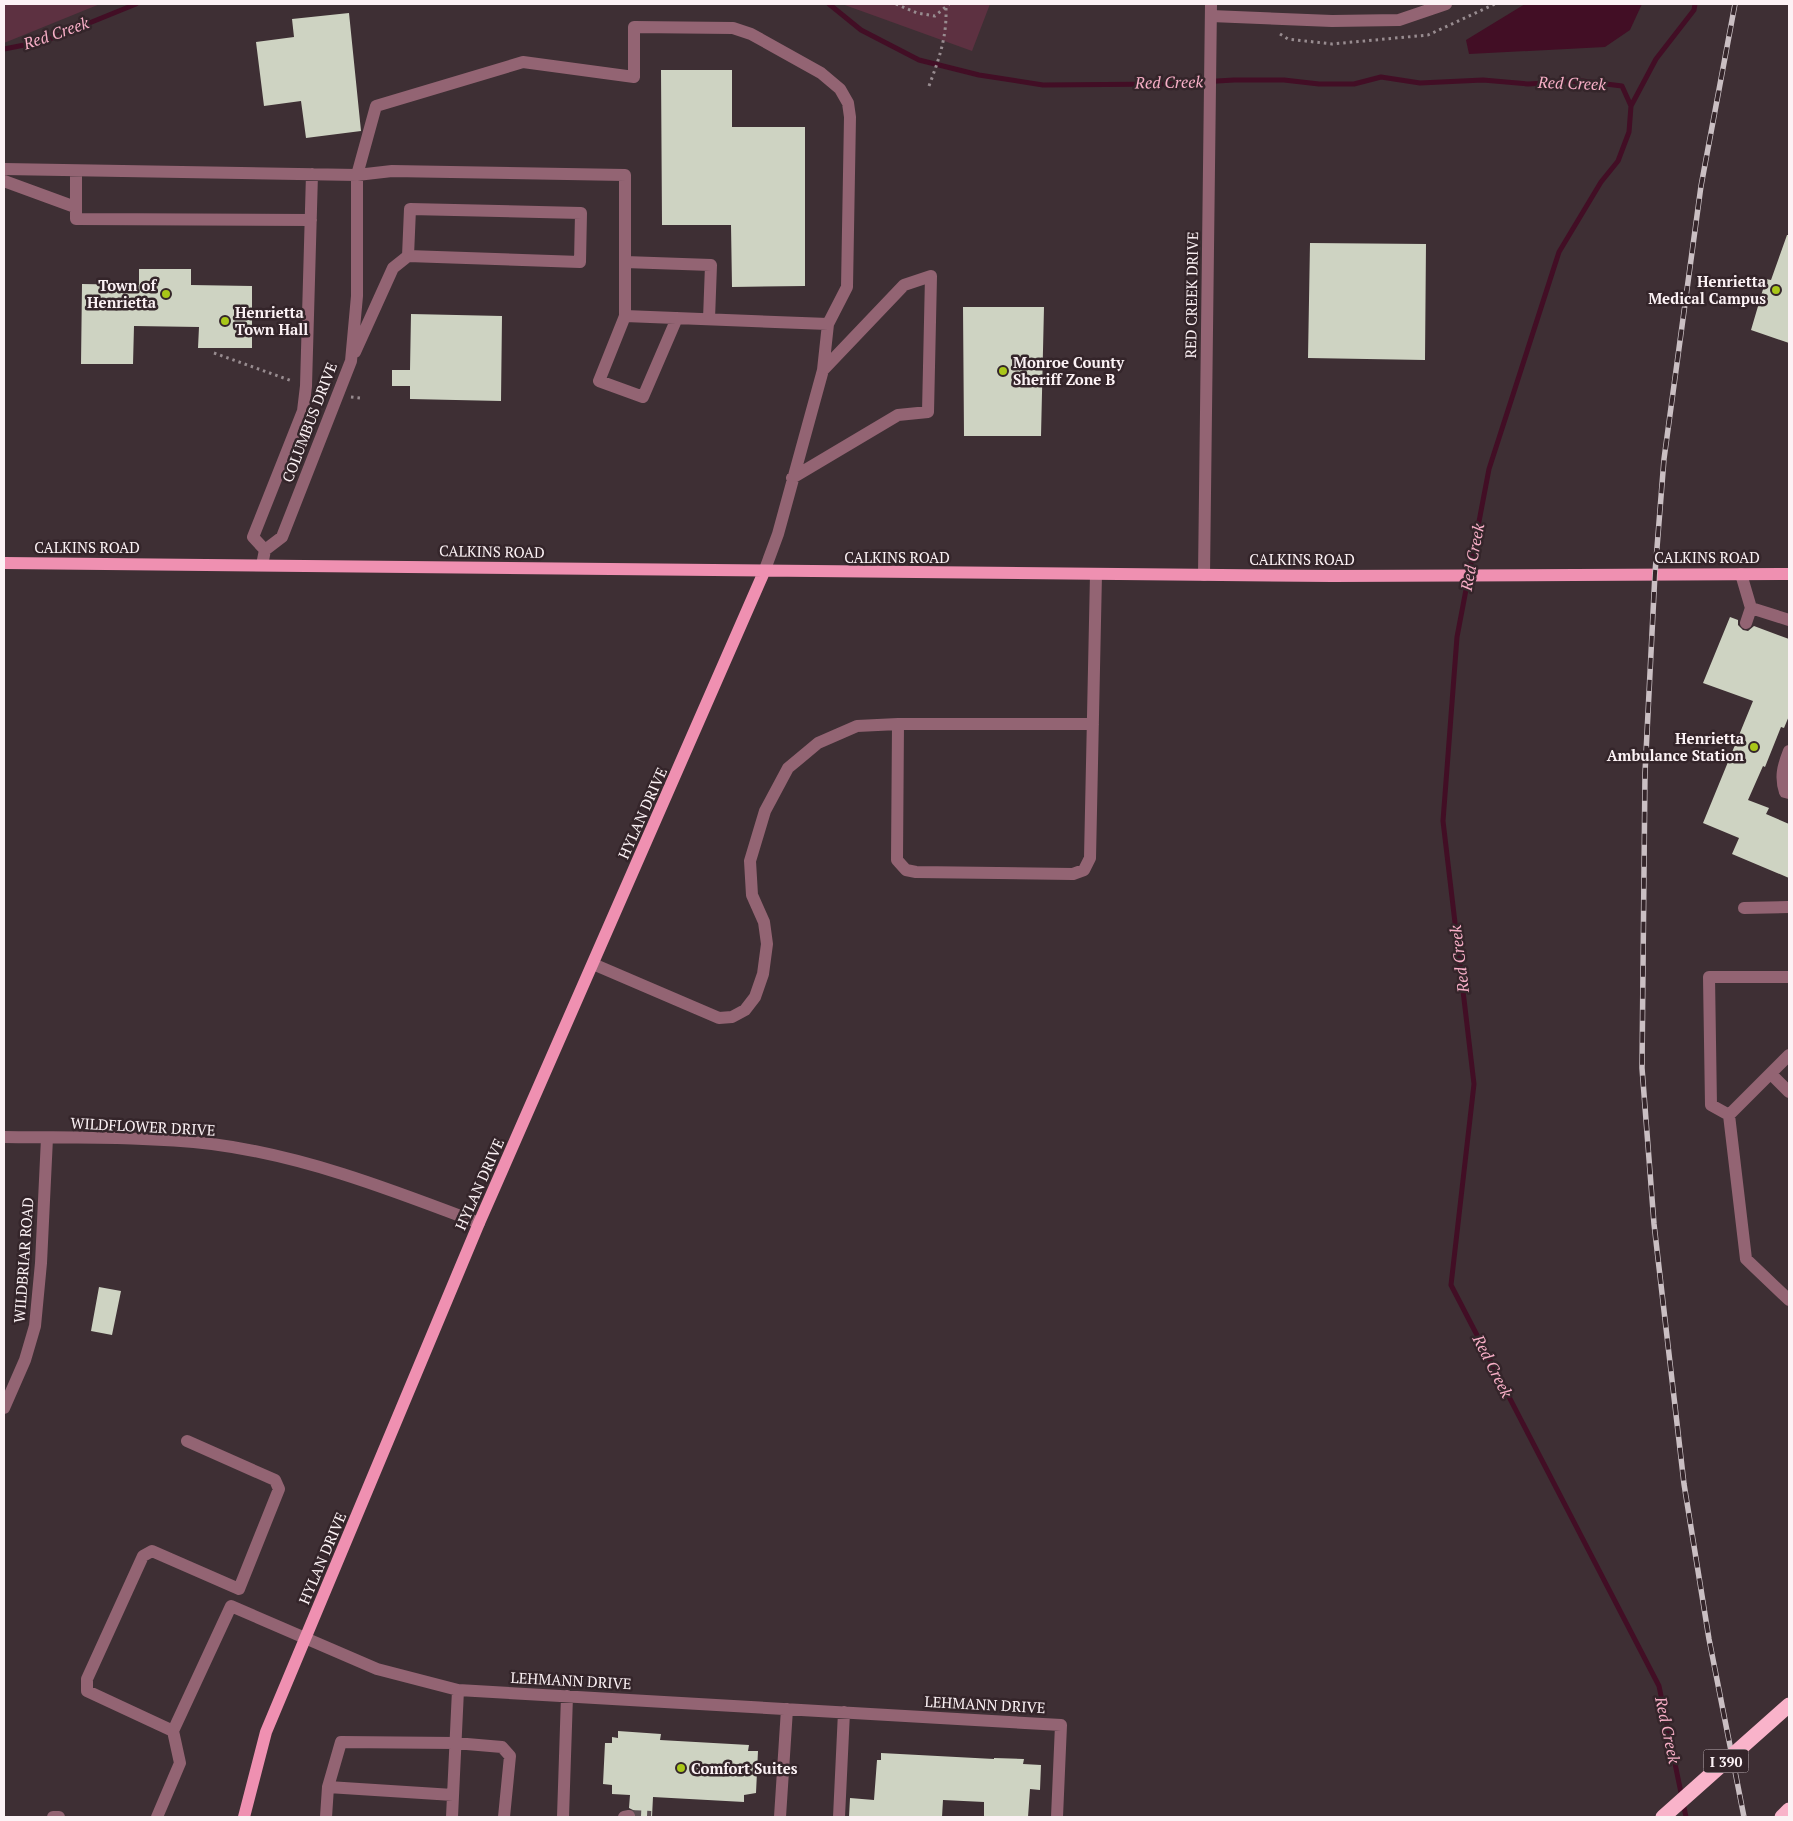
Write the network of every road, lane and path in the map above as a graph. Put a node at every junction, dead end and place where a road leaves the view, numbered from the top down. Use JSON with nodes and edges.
{"nodes":[{"id":1,"x":896,"y":4,"type":"edge"},
{"id":2,"x":949,"y":4,"type":"edge"},
{"id":3,"x":1446,"y":4,"type":"edge"},
{"id":4,"x":946,"y":8,"type":"junction"},
{"id":5,"x":1211,"y":10,"type":"edge"},
{"id":6,"x":929,"y":86,"type":"dead end"},
{"id":7,"x":4,"y":169,"type":"edge"},
{"id":8,"x":76,"y":171,"type":"junction"},
{"id":9,"x":312,"y":174,"type":"junction"},
{"id":10,"x":357,"y":175,"type":"junction"},
{"id":11,"x":4,"y":181,"type":"edge"},
{"id":12,"x":75,"y":207,"type":"junction"},
{"id":13,"x":311,"y":220,"type":"junction"},
{"id":14,"x":408,"y":256,"type":"junction"},
{"id":15,"x":625,"y":262,"type":"junction"},
{"id":16,"x":624,"y":316,"type":"junction"},
{"id":17,"x":677,"y":318,"type":"junction"},
{"id":18,"x":709,"y":320,"type":"junction"},
{"id":19,"x":828,"y":324,"type":"junction"},
{"id":20,"x":214,"y":353,"type":"dead end"},
{"id":21,"x":351,"y":361,"type":"junction"},
{"id":22,"x":823,"y":370,"type":"junction"},
{"id":23,"x":306,"y":386,"type":"junction"},
{"id":24,"x":338,"y":395,"type":"junction"},
{"id":25,"x":360,"y":398,"type":"dead end"},
{"id":26,"x":792,"y":478,"type":"junction"},
{"id":27,"x":265,"y":550,"type":"junction"},
{"id":28,"x":4,"y":563,"type":"edge"},
{"id":29,"x":262,"y":565,"type":"junction"},
{"id":30,"x":764,"y":572,"type":"junction"},
{"id":31,"x":1096,"y":574,"type":"junction"},
{"id":32,"x":1741,"y":574,"type":"junction"},
{"id":33,"x":1789,"y":574,"type":"edge"},
{"id":34,"x":1204,"y":575,"type":"junction"},
{"id":35,"x":1751,"y":608,"type":"junction"},
{"id":36,"x":1789,"y":620,"type":"edge"},
{"id":37,"x":1746,"y":623,"type":"dead end"},
{"id":38,"x":898,"y":724,"type":"junction"},
{"id":39,"x":1093,"y":724,"type":"junction"},
{"id":40,"x":1789,"y":751,"type":"edge"},
{"id":41,"x":1789,"y":793,"type":"edge"},
{"id":42,"x":1789,"y":907,"type":"edge"},
{"id":43,"x":1744,"y":908,"type":"dead end"},
{"id":44,"x":593,"y":964,"type":"junction"},
{"id":45,"x":1789,"y":977,"type":"edge"},
{"id":46,"x":1789,"y":1055,"type":"edge"},
{"id":47,"x":1771,"y":1074,"type":"junction"},
{"id":48,"x":1789,"y":1092,"type":"edge"},
{"id":49,"x":1729,"y":1115,"type":"junction"},
{"id":50,"x":4,"y":1137,"type":"edge"},
{"id":51,"x":47,"y":1138,"type":"junction"},
{"id":52,"x":479,"y":1223,"type":"junction"},
{"id":53,"x":1789,"y":1300,"type":"edge"},
{"id":54,"x":4,"y":1408,"type":"edge"},
{"id":55,"x":187,"y":1441,"type":"dead end"},
{"id":56,"x":239,"y":1589,"type":"junction"},
{"id":57,"x":231,"y":1606,"type":"junction"},
{"id":58,"x":306,"y":1638,"type":"junction"},
{"id":59,"x":458,"y":1690,"type":"junction"},
{"id":60,"x":568,"y":1696,"type":"junction"},
{"id":61,"x":1789,"y":1705,"type":"edge"},
{"id":62,"x":787,"y":1709,"type":"junction"},
{"id":63,"x":844,"y":1712,"type":"junction"},
{"id":64,"x":173,"y":1731,"type":"junction"},
{"id":65,"x":455,"y":1743,"type":"junction"},
{"id":66,"x":328,"y":1787,"type":"junction"},
{"id":67,"x":453,"y":1795,"type":"junction"},
{"id":68,"x":1789,"y":1810,"type":"edge"},
{"id":69,"x":53,"y":1817,"type":"edge"},
{"id":70,"x":59,"y":1817,"type":"edge"},
{"id":71,"x":157,"y":1817,"type":"edge"},
{"id":72,"x":244,"y":1817,"type":"edge"},
{"id":73,"x":326,"y":1817,"type":"edge"},
{"id":74,"x":452,"y":1817,"type":"edge"},
{"id":75,"x":504,"y":1817,"type":"edge"},
{"id":76,"x":563,"y":1817,"type":"edge"},
{"id":77,"x":780,"y":1817,"type":"edge"},
{"id":78,"x":839,"y":1817,"type":"edge"},
{"id":79,"x":1057,"y":1817,"type":"edge"},
{"id":80,"x":1664,"y":1817,"type":"edge"},
{"id":81,"x":1782,"y":1817,"type":"edge"}],
"edges":[{"from":1,"to":4,"type":"path"},
{"from":2,"to":4,"type":"path"},
{"from":3,"to":5,"type":"street","name":"RED CREEK DRIVE"},
{"from":4,"to":6,"type":"path"},
{"from":5,"to":34,"type":"street","name":"RED CREEK DRIVE"},
{"from":7,"to":8,"type":"street"},
{"from":8,"to":9,"type":"street"},
{"from":8,"to":12,"type":"street"},
{"from":9,"to":10,"type":"street"},
{"from":9,"to":13,"type":"street","name":"COLUMBUS DRIVE"},
{"from":10,"to":15,"type":"street"},
{"from":10,"to":19,"type":"street","name":"COLUMBUS DRIVE"},
{"from":10,"to":21,"type":"street","name":"COLUMBUS DRIVE"},
{"from":11,"to":12,"type":"street"},
{"from":12,"to":13,"type":"street"},
{"from":13,"to":23,"type":"street","name":"COLUMBUS DRIVE"},
{"from":14,"to":14,"type":"street"},
{"from":14,"to":21,"type":"street"},
{"from":15,"to":16,"type":"street"},
{"from":15,"to":18,"type":"street"},
{"from":16,"to":17,"type":"street"},
{"from":16,"to":17,"type":"street"},
{"from":17,"to":18,"type":"street"},
{"from":18,"to":19,"type":"street"},
{"from":19,"to":22,"type":"street"},
{"from":20,"to":23,"type":"path"},
{"from":21,"to":24,"type":"street","name":"COLUMBUS DRIVE"},
{"from":22,"to":26,"type":"street"},
{"from":22,"to":26,"type":"street"},
{"from":23,"to":27,"type":"street","name":"COLUMBUS DRIVE"},
{"from":24,"to":25,"type":"path"},
{"from":24,"to":27,"type":"street","name":"COLUMBUS DRIVE"},
{"from":26,"to":30,"type":"street"},
{"from":27,"to":29,"type":"street"},
{"from":28,"to":29,"type":"main road","name":"CALKINS ROAD"},
{"from":29,"to":30,"type":"main road","name":"CALKINS ROAD"},
{"from":30,"to":31,"type":"main road","name":"CALKINS ROAD"},
{"from":30,"to":44,"type":"main road","name":"HYLAN DRIVE"},
{"from":31,"to":34,"type":"main road","name":"CALKINS ROAD"},
{"from":31,"to":39,"type":"street"},
{"from":32,"to":33,"type":"main road","name":"CALKINS ROAD"},
{"from":32,"to":34,"type":"main road","name":"CALKINS ROAD"},
{"from":32,"to":35,"type":"street"},
{"from":35,"to":36,"type":"street"},
{"from":35,"to":37,"type":"street"},
{"from":38,"to":39,"type":"street"},
{"from":38,"to":39,"type":"street"},
{"from":38,"to":44,"type":"street"},
{"from":40,"to":41,"type":"street"},
{"from":42,"to":43,"type":"street"},
{"from":44,"to":52,"type":"main road","name":"HYLAN DRIVE"},
{"from":45,"to":49,"type":"street"},
{"from":46,"to":47,"type":"street"},
{"from":47,"to":48,"type":"street"},
{"from":47,"to":49,"type":"street"},
{"from":49,"to":53,"type":"street"},
{"from":50,"to":51,"type":"street","name":"WILDFLOWER DRIVE"},
{"from":51,"to":52,"type":"street","name":"WILDFLOWER DRIVE"},
{"from":51,"to":54,"type":"street","name":"WILDBRIAR ROAD"},
{"from":52,"to":58,"type":"main road","name":"HYLAN DRIVE"},
{"from":55,"to":56,"type":"street"},
{"from":56,"to":57,"type":"street"},
{"from":56,"to":64,"type":"street"},
{"from":57,"to":58,"type":"street","name":"LEHMANN DRIVE"},
{"from":57,"to":64,"type":"street"},
{"from":58,"to":59,"type":"street","name":"LEHMANN DRIVE"},
{"from":58,"to":72,"type":"main road","name":"HYLAN DRIVE"},
{"from":59,"to":60,"type":"street","name":"LEHMANN DRIVE"},
{"from":59,"to":65,"type":"street"},
{"from":60,"to":62,"type":"street","name":"LEHMANN DRIVE"},
{"from":60,"to":76,"type":"street"},
{"from":61,"to":80,"type":"highway","number":"I 390","bridge":true},
{"from":62,"to":63,"type":"street","name":"LEHMANN DRIVE"},
{"from":62,"to":77,"type":"street"},
{"from":63,"to":78,"type":"street"},
{"from":63,"to":79,"type":"street","name":"LEHMANN DRIVE"},
{"from":64,"to":71,"type":"street"},
{"from":65,"to":66,"type":"street"},
{"from":65,"to":67,"type":"street"},
{"from":65,"to":75,"type":"street"},
{"from":66,"to":67,"type":"street"},
{"from":66,"to":73,"type":"street"},
{"from":67,"to":74,"type":"street"},
{"from":68,"to":81,"type":"highway"},
{"from":69,"to":70,"type":"street"}]}
